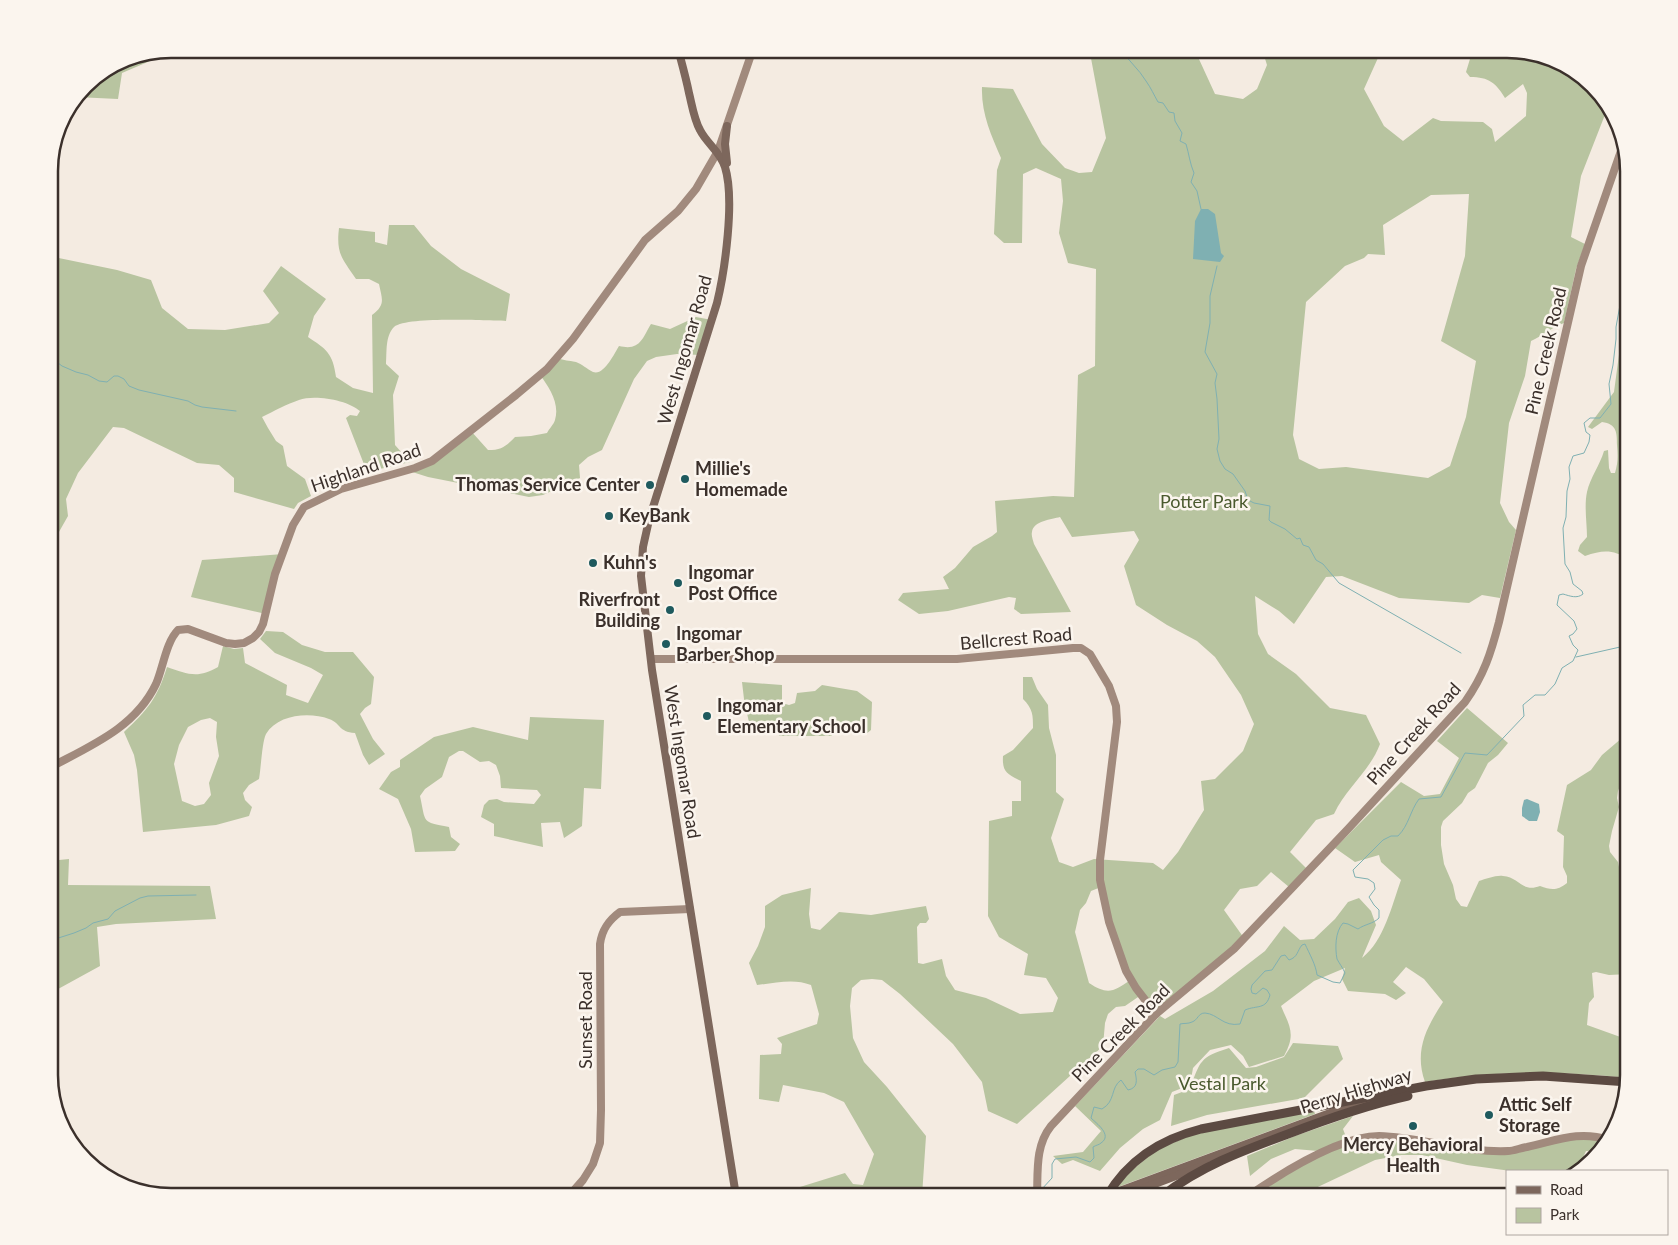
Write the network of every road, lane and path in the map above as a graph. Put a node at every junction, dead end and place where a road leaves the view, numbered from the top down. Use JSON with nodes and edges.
{"nodes":[{"id":1,"x":680,"y":58,"type":"edge"},
{"id":2,"x":750,"y":58,"type":"edge"},
{"id":3,"x":727,"y":126,"type":"junction"},
{"id":4,"x":718,"y":152,"type":"junction"},
{"id":5,"x":1619,"y":156,"type":"edge"},
{"id":6,"x":727,"y":175,"type":"junction"},
{"id":7,"x":651,"y":658,"type":"junction"},
{"id":8,"x":58,"y":763,"type":"edge"},
{"id":9,"x":690,"y":909,"type":"junction"},
{"id":10,"x":1156,"y":1014,"type":"junction"},
{"id":11,"x":1620,"y":1081,"type":"edge"},
{"id":12,"x":1619,"y":1087,"type":"edge"},
{"id":13,"x":1396,"y":1092,"type":"junction"},
{"id":14,"x":1600,"y":1138,"type":"edge"},
{"id":15,"x":1223,"y":1159,"type":"junction"},
{"id":16,"x":576,"y":1188,"type":"edge"},
{"id":17,"x":735,"y":1188,"type":"edge"},
{"id":18,"x":1037,"y":1188,"type":"edge"},
{"id":19,"x":1112,"y":1188,"type":"edge"},
{"id":20,"x":1124,"y":1188,"type":"edge"},
{"id":21,"x":1144,"y":1188,"type":"edge"},
{"id":22,"x":1174,"y":1188,"type":"edge"},
{"id":23,"x":1261,"y":1188,"type":"edge"}],
"edges":[{"from":1,"to":4,"type":"main road","name":"West Ingomar Road"},
{"from":2,"to":3,"type":"street"},
{"from":3,"to":4,"type":"street"},
{"from":3,"to":6,"type":"main road"},
{"from":4,"to":6,"type":"main road","name":"West Ingomar Road"},
{"from":4,"to":8,"type":"street","name":"Highland Road"},
{"from":5,"to":10,"type":"street","name":"Pine Creek Road"},
{"from":6,"to":7,"type":"main road","name":"West Ingomar Road"},
{"from":7,"to":9,"type":"main road","name":"West Ingomar Road"},
{"from":7,"to":10,"type":"street","name":"Bellcrest Road"},
{"from":9,"to":16,"type":"street","name":"Sunset Road"},
{"from":9,"to":17,"type":"main road","name":"West Ingomar Road"},
{"from":10,"to":18,"type":"street","name":"Pine Creek Road"},
{"from":11,"to":13,"type":"highway","name":"Perry Highway"},
{"from":12,"to":15,"type":"highway","name":"Perry Highway"},
{"from":13,"to":19,"type":"highway"},
{"from":13,"to":20,"type":"main road","name":"Perry Highway"},
{"from":14,"to":23,"type":"street"},
{"from":15,"to":21,"type":"main road","name":"Perry Highway"},
{"from":15,"to":22,"type":"highway"}]}
